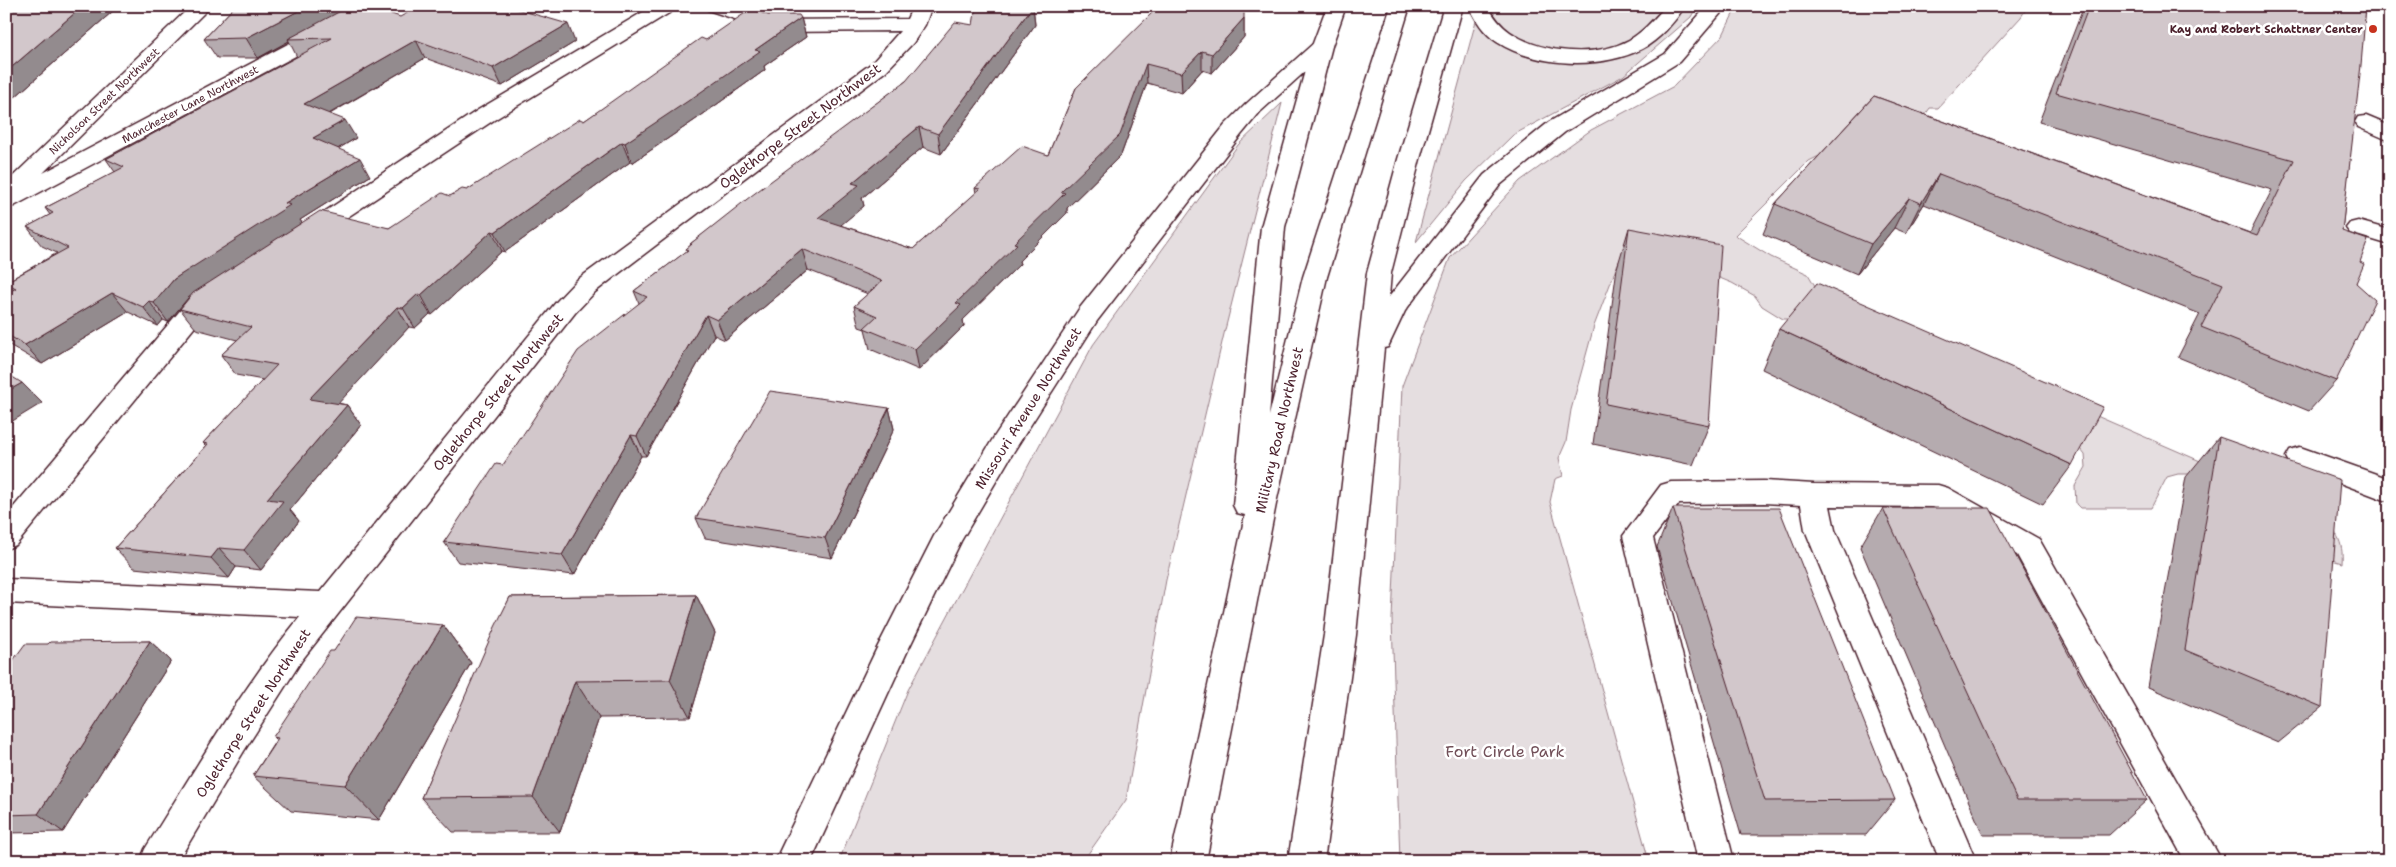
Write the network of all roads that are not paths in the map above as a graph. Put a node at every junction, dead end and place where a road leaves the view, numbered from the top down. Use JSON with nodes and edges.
{"nodes":[{"id":1,"x":202,"y":6,"type":"edge"},
{"id":2,"x":375,"y":6,"type":"edge"},
{"id":3,"x":667,"y":6,"type":"edge"},
{"id":4,"x":715,"y":6,"type":"edge"},
{"id":5,"x":1337,"y":6,"type":"edge"},
{"id":6,"x":1402,"y":6,"type":"edge"},
{"id":7,"x":1454,"y":6,"type":"edge"},
{"id":8,"x":1478,"y":6,"type":"edge"},
{"id":9,"x":1676,"y":6,"type":"edge"},
{"id":10,"x":1718,"y":6,"type":"edge"},
{"id":11,"x":919,"y":16,"type":"edge"},
{"id":12,"x":1322,"y":46,"type":"junction"},
{"id":13,"x":2366,"y":122,"type":"dead end"},
{"id":14,"x":2390,"y":135,"type":"edge"},
{"id":15,"x":6,"y":196,"type":"edge"},
{"id":16,"x":6,"y":201,"type":"edge"},
{"id":17,"x":2358,"y":228,"type":"dead end"},
{"id":18,"x":2390,"y":238,"type":"edge"},
{"id":19,"x":288,"y":246,"type":"edge"},
{"id":20,"x":231,"y":284,"type":"edge"},
{"id":21,"x":1368,"y":367,"type":"junction"},
{"id":22,"x":2300,"y":457,"type":"dead end"},
{"id":23,"x":2390,"y":491,"type":"edge"},
{"id":24,"x":1814,"y":495,"type":"junction"},
{"id":25,"x":6,"y":537,"type":"edge"},
{"id":26,"x":6,"y":591,"type":"edge"},
{"id":27,"x":326,"y":605,"type":"junction"},
{"id":28,"x":1236,"y":629,"type":"junction"},
{"id":29,"x":158,"y":861,"type":"edge"},
{"id":30,"x":793,"y":861,"type":"edge"},
{"id":31,"x":1188,"y":861,"type":"edge"},
{"id":32,"x":1306,"y":861,"type":"edge"},
{"id":33,"x":1716,"y":861,"type":"edge"},
{"id":34,"x":1958,"y":861,"type":"edge"},
{"id":35,"x":2204,"y":861,"type":"edge"}],
"edges":[{"from":1,"to":15,"type":"main road","name":"Nicholson Street Northwest"},
{"from":2,"to":16,"type":"main road","name":"Manchester Lane Northwest"},
{"from":3,"to":19,"type":"main road"},
{"from":4,"to":11,"type":"main road"},
{"from":5,"to":12,"type":"main road","name":"Missouri Avenue Northwest"},
{"from":6,"to":28,"type":"main road","name":"Military Road Northwest"},
{"from":7,"to":21,"type":"main road"},
{"from":8,"to":9,"type":"main road"},
{"from":10,"to":21,"type":"main road"},
{"from":11,"to":27,"type":"main road","name":"Oglethorpe Street Northwest"},
{"from":12,"to":28,"type":"main road"},
{"from":12,"to":30,"type":"main road","name":"Missouri Avenue Northwest"},
{"from":13,"to":14,"type":"main road"},
{"from":17,"to":18,"type":"main road"},
{"from":20,"to":25,"type":"main road"},
{"from":21,"to":32,"type":"main road"},
{"from":22,"to":23,"type":"main road"},
{"from":24,"to":33,"type":"main road"},
{"from":24,"to":34,"type":"main road"},
{"from":24,"to":35,"type":"main road"},
{"from":26,"to":27,"type":"main road"},
{"from":27,"to":29,"type":"main road","name":"Oglethorpe Street Northwest"},
{"from":28,"to":31,"type":"main road","name":"Military Road Northwest"}]}
